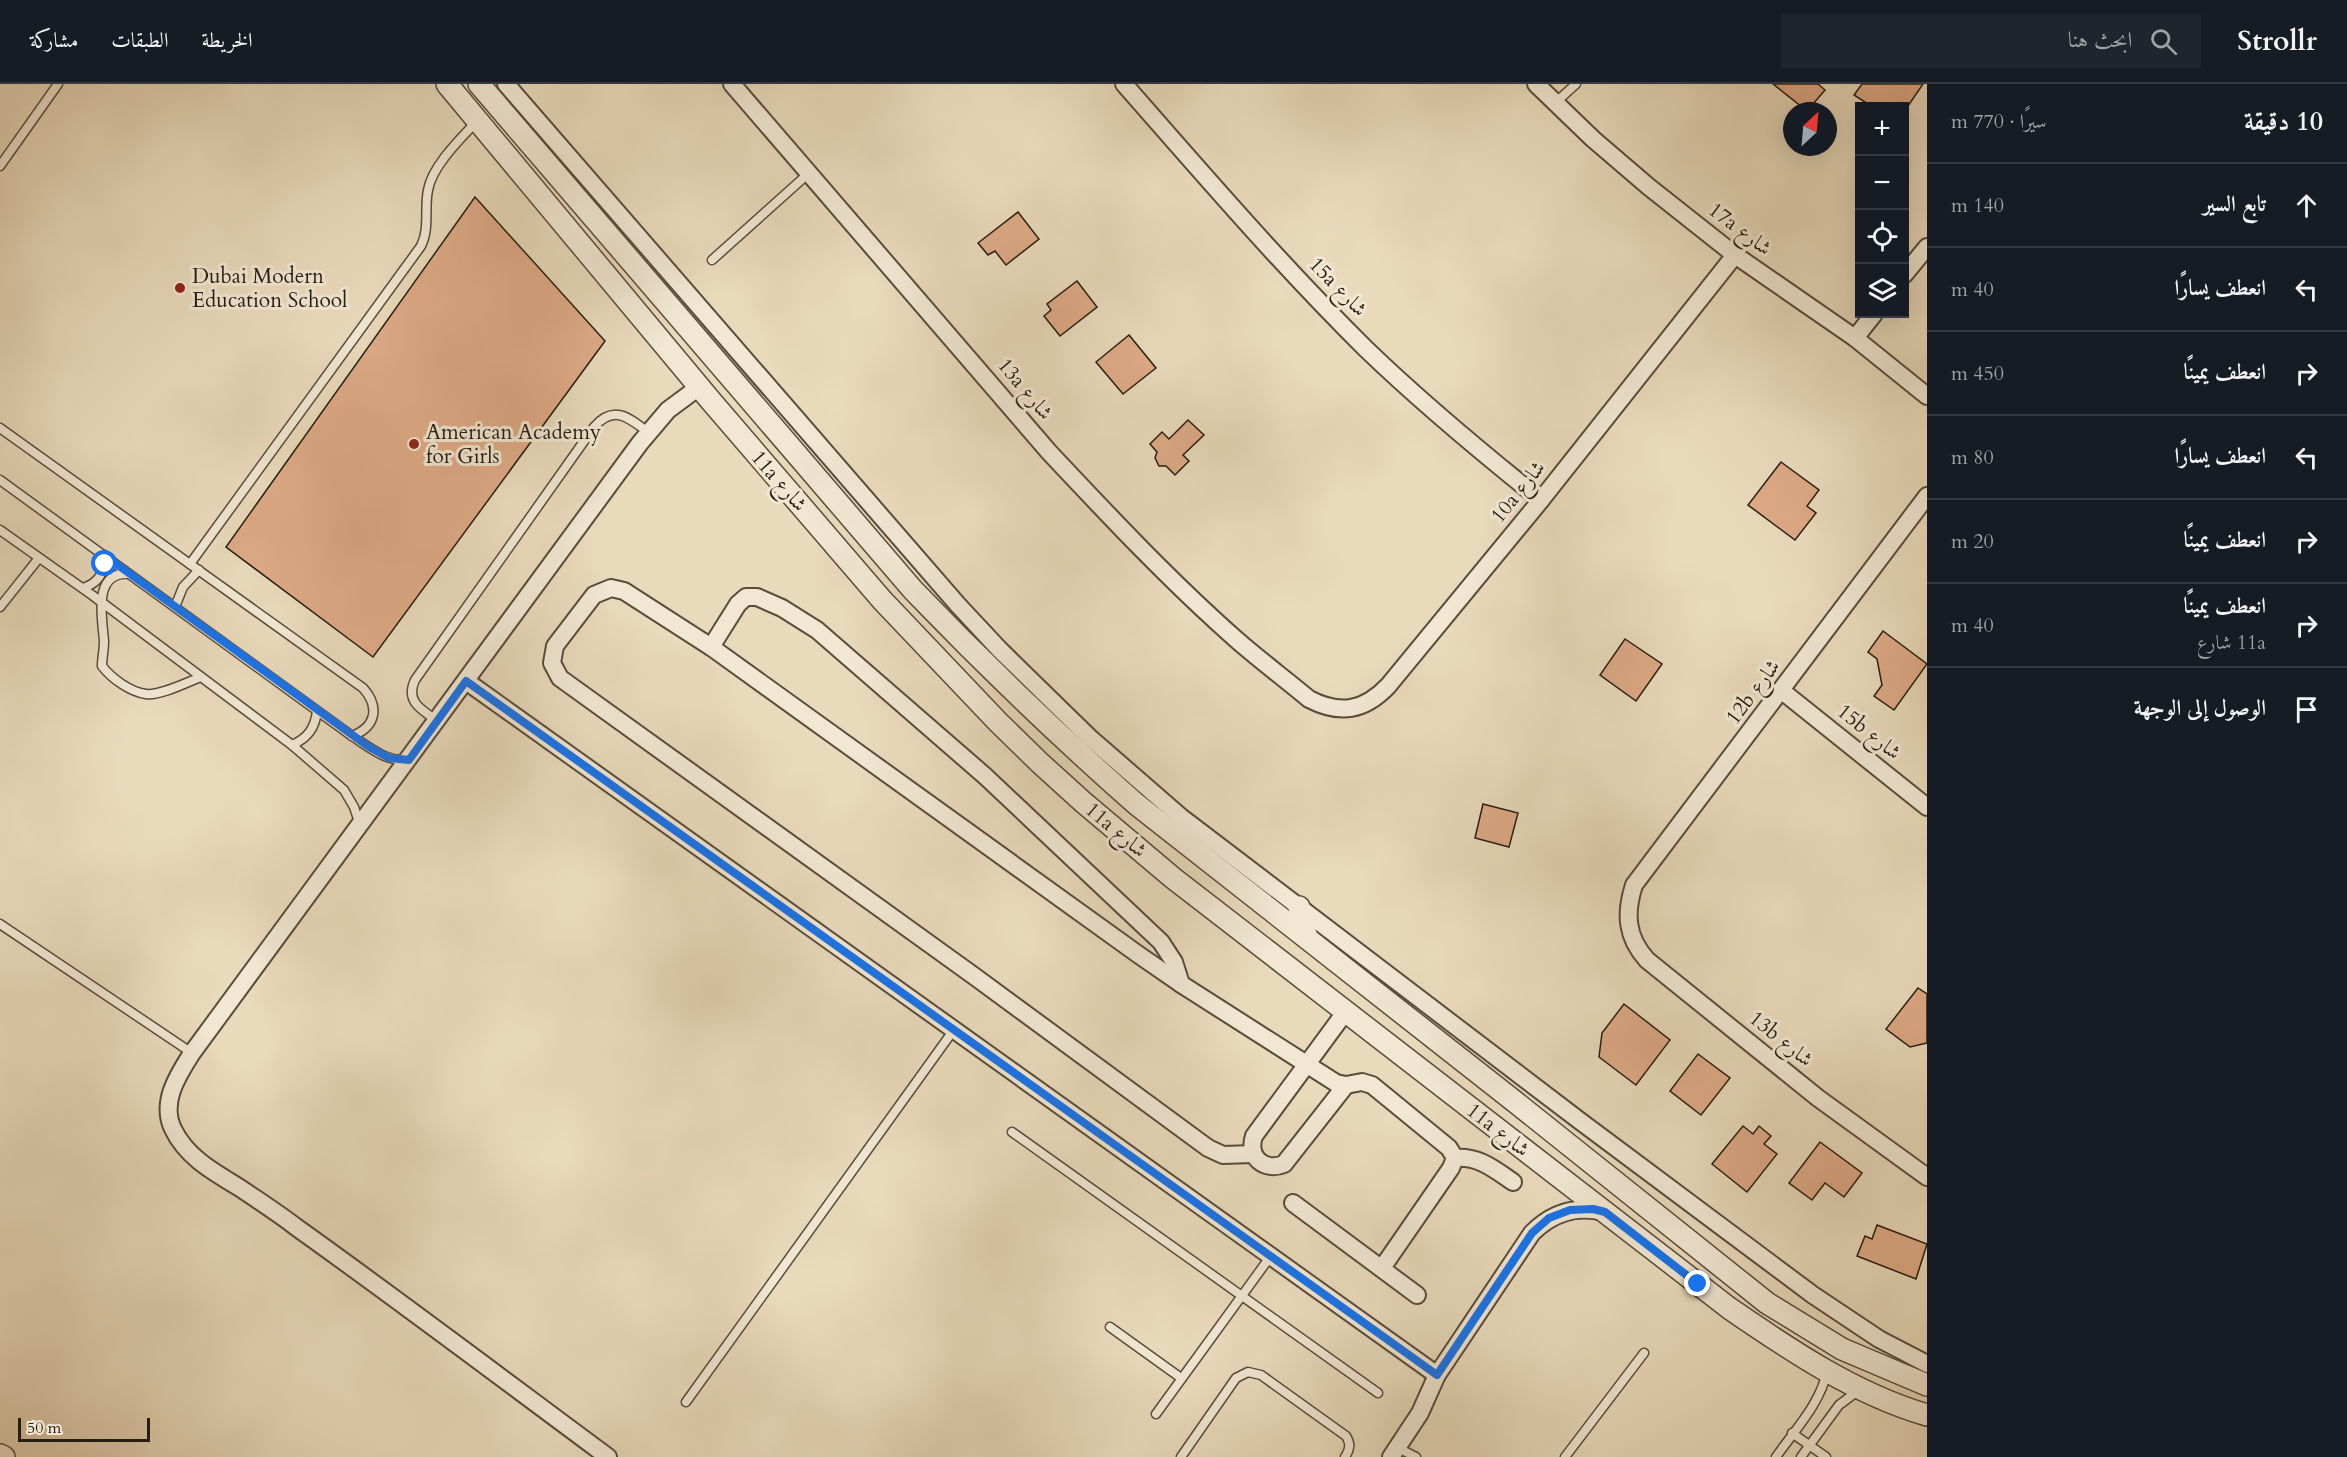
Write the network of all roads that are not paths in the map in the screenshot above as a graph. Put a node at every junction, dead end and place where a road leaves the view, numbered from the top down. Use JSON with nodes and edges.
{"nodes":[{"id":1,"x":58,"y":84,"type":"edge"},
{"id":2,"x":447,"y":84,"type":"edge"},
{"id":3,"x":479,"y":84,"type":"edge"},
{"id":4,"x":506,"y":84,"type":"edge"},
{"id":5,"x":732,"y":84,"type":"edge"},
{"id":6,"x":1124,"y":84,"type":"edge"},
{"id":7,"x":1536,"y":84,"type":"edge"},
{"id":8,"x":1576,"y":84,"type":"edge"},
{"id":9,"x":1555,"y":103,"type":"junction"},
{"id":10,"x":477,"y":120,"type":"junction"},
{"id":11,"x":0,"y":166,"type":"edge"},
{"id":12,"x":809,"y":173,"type":"junction"},
{"id":13,"x":1927,"y":247,"type":"edge"},
{"id":14,"x":1735,"y":255,"type":"junction"},
{"id":15,"x":712,"y":260,"type":"dead end"},
{"id":16,"x":1909,"y":270,"type":"edge"},
{"id":17,"x":1871,"y":318,"type":"edge"},
{"id":18,"x":1855,"y":338,"type":"junction"},
{"id":19,"x":699,"y":387,"type":"junction"},
{"id":20,"x":1927,"y":396,"type":"edge"},
{"id":21,"x":0,"y":428,"type":"edge"},
{"id":22,"x":648,"y":432,"type":"junction"},
{"id":23,"x":799,"y":458,"type":"junction"},
{"id":24,"x":0,"y":480,"type":"edge"},
{"id":25,"x":1927,"y":496,"type":"edge"},
{"id":26,"x":1541,"y":500,"type":"junction"},
{"id":27,"x":0,"y":530,"type":"edge"},
{"id":28,"x":104,"y":555,"type":"junction"},
{"id":29,"x":39,"y":558,"type":"junction"},
{"id":30,"x":190,"y":564,"type":"junction"},
{"id":31,"x":199,"y":570,"type":"junction"},
{"id":32,"x":130,"y":574,"type":"junction"},
{"id":33,"x":83,"y":588,"type":"junction"},
{"id":34,"x":100,"y":601,"type":"junction"},
{"id":35,"x":0,"y":607,"type":"edge"},
{"id":36,"x":175,"y":607,"type":"junction"},
{"id":37,"x":711,"y":646,"type":"junction"},
{"id":38,"x":201,"y":677,"type":"junction"},
{"id":39,"x":466,"y":681,"type":"junction"},
{"id":40,"x":1782,"y":691,"type":"junction"},
{"id":41,"x":1309,"y":699,"type":"joint"},
{"id":42,"x":317,"y":711,"type":"junction"},
{"id":43,"x":438,"y":721,"type":"junction"},
{"id":44,"x":352,"y":736,"type":"junction"},
{"id":45,"x":292,"y":745,"type":"junction"},
{"id":46,"x":409,"y":760,"type":"junction"},
{"id":47,"x":1927,"y":807,"type":"edge"},
{"id":48,"x":360,"y":826,"type":"junction"},
{"id":49,"x":1299,"y":907,"type":"junction"},
{"id":50,"x":1227,"y":920,"type":"junction"},
{"id":51,"x":1628,"y":920,"type":"joint"},
{"id":52,"x":0,"y":924,"type":"edge"},
{"id":53,"x":1307,"y":938,"type":"junction"},
{"id":54,"x":1181,"y":984,"type":"junction"},
{"id":55,"x":1346,"y":1011,"type":"junction"},
{"id":56,"x":953,"y":1031,"type":"junction"},
{"id":57,"x":192,"y":1053,"type":"junction"},
{"id":58,"x":1306,"y":1065,"type":"junction"},
{"id":59,"x":1346,"y":1085,"type":"junction"},
{"id":60,"x":1515,"y":1101,"type":"junction"},
{"id":61,"x":1012,"y":1132,"type":"dead end"},
{"id":62,"x":1253,"y":1154,"type":"junction"},
{"id":63,"x":1533,"y":1157,"type":"junction"},
{"id":64,"x":1455,"y":1158,"type":"junction"},
{"id":65,"x":1927,"y":1177,"type":"edge"},
{"id":66,"x":1513,"y":1182,"type":"dead end"},
{"id":67,"x":1293,"y":1203,"type":"dead end"},
{"id":68,"x":1605,"y":1212,"type":"junction"},
{"id":69,"x":1652,"y":1212,"type":"junction"},
{"id":70,"x":1270,"y":1257,"type":"junction"},
{"id":71,"x":1382,"y":1269,"type":"junction"},
{"id":72,"x":1417,"y":1295,"type":"dead end"},
{"id":73,"x":1241,"y":1296,"type":"junction"},
{"id":74,"x":1110,"y":1327,"type":"dead end"},
{"id":75,"x":1644,"y":1353,"type":"dead end"},
{"id":76,"x":1927,"y":1364,"type":"edge"},
{"id":77,"x":1827,"y":1370,"type":"junction"},
{"id":78,"x":1437,"y":1375,"type":"junction"},
{"id":79,"x":1181,"y":1378,"type":"junction"},
{"id":80,"x":1927,"y":1385,"type":"edge"},
{"id":81,"x":1862,"y":1389,"type":"junction"},
{"id":82,"x":1378,"y":1393,"type":"dead end"},
{"id":83,"x":686,"y":1402,"type":"dead end"},
{"id":84,"x":1156,"y":1414,"type":"dead end"},
{"id":85,"x":1927,"y":1414,"type":"edge"},
{"id":86,"x":1792,"y":1433,"type":"junction"},
{"id":87,"x":1810,"y":1446,"type":"junction"},
{"id":88,"x":1394,"y":1452,"type":"edge"},
{"id":89,"x":608,"y":1457,"type":"edge"},
{"id":90,"x":1181,"y":1457,"type":"edge"},
{"id":91,"x":1345,"y":1457,"type":"edge"},
{"id":92,"x":1416,"y":1457,"type":"edge"},
{"id":93,"x":1565,"y":1457,"type":"edge"},
{"id":94,"x":1776,"y":1457,"type":"edge"},
{"id":95,"x":1801,"y":1457,"type":"edge"},
{"id":96,"x":1826,"y":1457,"type":"edge"}],
"edges":[{"from":1,"to":11,"type":"lane"},
{"from":2,"to":10,"type":"street","name":"11a شارع"},
{"from":3,"to":23,"type":"street","name":"11a شارع"},
{"from":4,"to":49,"type":"street"},
{"from":5,"to":12,"type":"street","name":"13a شارع"},
{"from":6,"to":26,"type":"street","name":"15a شارع"},
{"from":7,"to":9,"type":"street","name":"17a شارع"},
{"from":8,"to":9,"type":"lane"},
{"from":9,"to":14,"type":"street","name":"17a شارع"},
{"from":10,"to":19,"type":"street","name":"11a شارع"},
{"from":10,"to":30,"type":"lane"},
{"from":12,"to":15,"type":"lane"},
{"from":12,"to":41,"type":"street","name":"13a شارع"},
{"from":13,"to":16,"type":"street"},
{"from":14,"to":18,"type":"street","name":"17a شارع"},
{"from":14,"to":26,"type":"street","name":"10a شارع"},
{"from":17,"to":18,"type":"street"},
{"from":18,"to":20,"type":"street","name":"17a شارع"},
{"from":19,"to":22,"type":"street"},
{"from":19,"to":23,"type":"street"},
{"from":19,"to":50,"type":"street","name":"11a شارع"},
{"from":21,"to":30,"type":"lane"},
{"from":22,"to":39,"type":"street"},
{"from":22,"to":43,"type":"lane"},
{"from":23,"to":53,"type":"street","name":"11a شارع"},
{"from":24,"to":28,"type":"lane"},
{"from":25,"to":40,"type":"street","name":"12b شارع"},
{"from":26,"to":41,"type":"street","name":"10a شارع"},
{"from":27,"to":29,"type":"lane"},
{"from":28,"to":32,"type":"lane"},
{"from":28,"to":33,"type":"lane"},
{"from":29,"to":33,"type":"lane"},
{"from":29,"to":35,"type":"lane"},
{"from":30,"to":31,"type":"lane"},
{"from":31,"to":36,"type":"lane"},
{"from":31,"to":44,"type":"lane"},
{"from":32,"to":34,"type":"lane"},
{"from":32,"to":36,"type":"lane"},
{"from":33,"to":34,"type":"lane"},
{"from":34,"to":38,"type":"lane"},
{"from":34,"to":38,"type":"lane"},
{"from":36,"to":42,"type":"lane"},
{"from":37,"to":54,"type":"street"},
{"from":37,"to":54,"type":"street"},
{"from":37,"to":62,"type":"street"},
{"from":38,"to":45,"type":"lane"},
{"from":39,"to":43,"type":"street"},
{"from":39,"to":56,"type":"street"},
{"from":40,"to":47,"type":"street","name":"15b شارع"},
{"from":40,"to":51,"type":"street","name":"12b شارع"},
{"from":42,"to":44,"type":"lane"},
{"from":42,"to":45,"type":"lane"},
{"from":43,"to":46,"type":"street"},
{"from":44,"to":46,"type":"lane"},
{"from":45,"to":48,"type":"lane"},
{"from":46,"to":48,"type":"street"},
{"from":48,"to":57,"type":"street"},
{"from":49,"to":53,"type":"street"},
{"from":49,"to":76,"type":"street"},
{"from":50,"to":55,"type":"street","name":"11a شارع"},
{"from":50,"to":60,"type":"street"},
{"from":51,"to":65,"type":"street","name":"13b شارع"},
{"from":52,"to":57,"type":"lane"},
{"from":53,"to":60,"type":"street","name":"11a شارع"},
{"from":54,"to":58,"type":"street"},
{"from":55,"to":58,"type":"street"},
{"from":55,"to":63,"type":"street","name":"11a شارع"},
{"from":56,"to":70,"type":"street"},
{"from":56,"to":83,"type":"lane"},
{"from":57,"to":89,"type":"street"},
{"from":58,"to":59,"type":"street"},
{"from":58,"to":62,"type":"street"},
{"from":59,"to":62,"type":"street"},
{"from":59,"to":64,"type":"street"},
{"from":60,"to":69,"type":"street","name":"11a شارع"},
{"from":61,"to":73,"type":"lane"},
{"from":63,"to":68,"type":"street","name":"11a شارع"},
{"from":63,"to":69,"type":"street"},
{"from":64,"to":66,"type":"street"},
{"from":64,"to":71,"type":"street"},
{"from":67,"to":71,"type":"street"},
{"from":68,"to":77,"type":"street","name":"11a شارع"},
{"from":68,"to":78,"type":"street"},
{"from":69,"to":80,"type":"street","name":"11a شارع"},
{"from":70,"to":73,"type":"lane"},
{"from":70,"to":78,"type":"street"},
{"from":71,"to":72,"type":"street"},
{"from":73,"to":79,"type":"lane"},
{"from":73,"to":82,"type":"lane"},
{"from":74,"to":79,"type":"lane"},
{"from":75,"to":93,"type":"lane"},
{"from":77,"to":81,"type":"street","name":"11a شارع"},
{"from":77,"to":86,"type":"lane"},
{"from":78,"to":88,"type":"street"},
{"from":79,"to":84,"type":"lane"},
{"from":81,"to":85,"type":"street","name":"11a شارع"},
{"from":81,"to":87,"type":"lane"},
{"from":86,"to":87,"type":"lane"},
{"from":86,"to":94,"type":"lane"},
{"from":87,"to":95,"type":"lane"},
{"from":87,"to":96,"type":"lane"},
{"from":88,"to":92,"type":"lane"},
{"from":90,"to":91,"type":"lane"}]}
